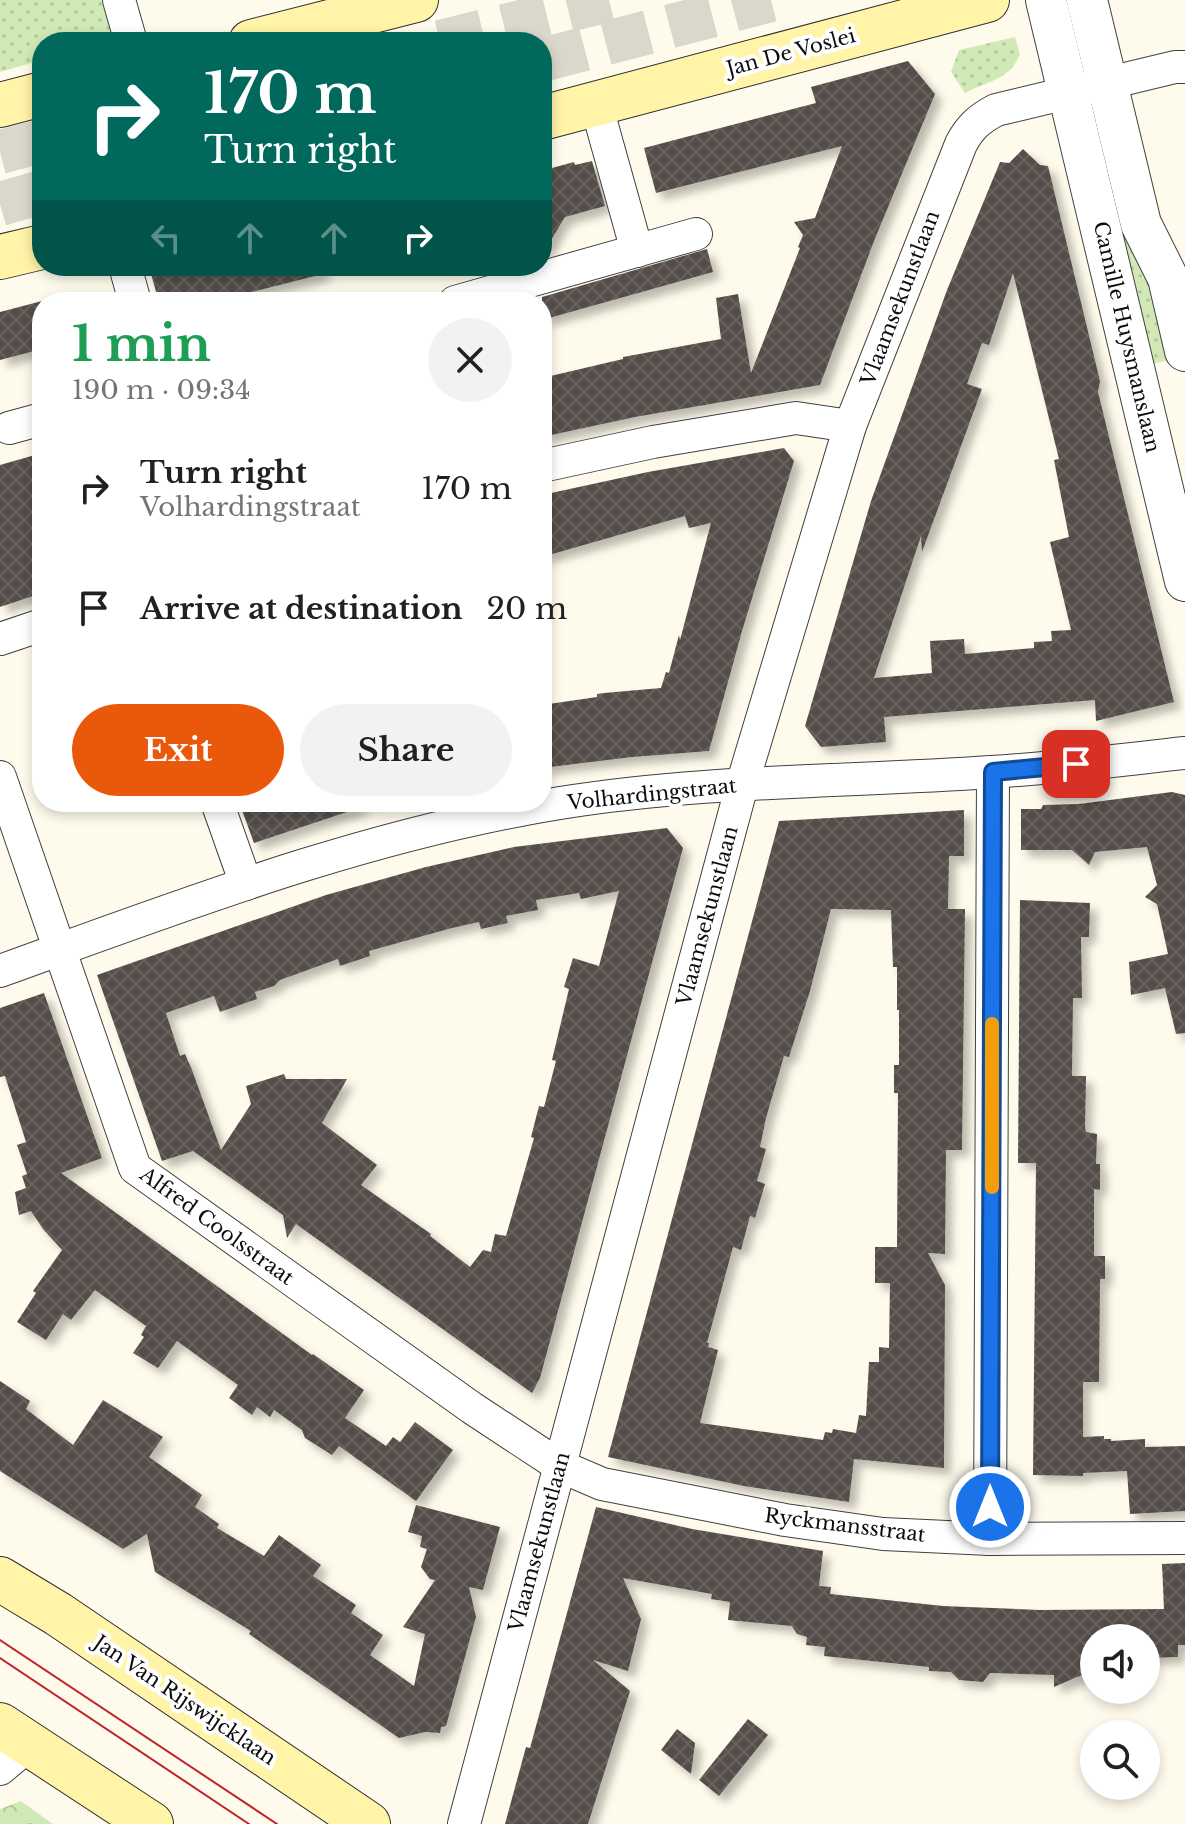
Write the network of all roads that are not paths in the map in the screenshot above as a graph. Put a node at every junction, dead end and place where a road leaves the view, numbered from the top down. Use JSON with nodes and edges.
{"nodes":[{"id":1,"x":119,"y":0,"type":"edge"},
{"id":2,"x":416,"y":0,"type":"edge"},
{"id":3,"x":987,"y":0,"type":"edge"},
{"id":4,"x":1046,"y":0,"type":"edge"},
{"id":5,"x":1087,"y":0,"type":"edge"},
{"id":6,"x":128,"y":32,"type":"edge"},
{"id":7,"x":290,"y":32,"type":"edge"},
{"id":8,"x":1185,"y":67,"type":"edge"},
{"id":9,"x":1087,"y":88,"type":"junction"},
{"id":10,"x":32,"y":97,"type":"edge"},
{"id":11,"x":596,"y":104,"type":"junction"},
{"id":12,"x":0,"y":105,"type":"edge"},
{"id":13,"x":552,"y":115,"type":"edge"},
{"id":14,"x":696,"y":234,"type":"dead end"},
{"id":15,"x":32,"y":249,"type":"edge"},
{"id":16,"x":637,"y":251,"type":"junction"},
{"id":17,"x":0,"y":257,"type":"edge"},
{"id":18,"x":552,"y":275,"type":"edge"},
{"id":19,"x":548,"y":276,"type":"edge"},
{"id":20,"x":491,"y":292,"type":"edge"},
{"id":21,"x":1185,"y":351,"type":"edge"},
{"id":22,"x":32,"y":422,"type":"edge"},
{"id":23,"x":850,"y":426,"type":"junction"},
{"id":24,"x":9,"y":428,"type":"dead end"},
{"id":25,"x":552,"y":464,"type":"edge"},
{"id":26,"x":1185,"y":581,"type":"edge"},
{"id":27,"x":32,"y":628,"type":"edge"},
{"id":28,"x":0,"y":639,"type":"edge"},
{"id":29,"x":1185,"y":753,"type":"edge"},
{"id":30,"x":993,"y":772,"type":"junction"},
{"id":31,"x":0,"y":777,"type":"edge"},
{"id":32,"x":742,"y":785,"type":"junction"},
{"id":33,"x":552,"y":805,"type":"edge"},
{"id":34,"x":221,"y":812,"type":"edge"},
{"id":35,"x":514,"y":812,"type":"edge"},
{"id":36,"x":246,"y":884,"type":"junction"},
{"id":37,"x":60,"y":949,"type":"junction"},
{"id":38,"x":0,"y":971,"type":"edge"},
{"id":39,"x":560,"y":1466,"type":"junction"},
{"id":40,"x":1185,"y":1538,"type":"edge"},
{"id":41,"x":990,"y":1539,"type":"junction"},
{"id":42,"x":0,"y":1579,"type":"edge"},
{"id":43,"x":10,"y":1746,"type":"edge"},
{"id":44,"x":151,"y":1824,"type":"edge"},
{"id":45,"x":368,"y":1824,"type":"edge"},
{"id":46,"x":464,"y":1824,"type":"edge"}],
"edges":[{"from":1,"to":6,"type":"street"},
{"from":2,"to":7,"type":"main road"},
{"from":3,"to":11,"type":"main road","name":"Jan De Voslei"},
{"from":4,"to":9,"type":"street","name":"Camille Huysmanslaan"},
{"from":5,"to":9,"type":"street","name":"Camille Huysmanslaan"},
{"from":8,"to":9,"type":"street","name":"Vlaamsekunstlaan"},
{"from":9,"to":21,"type":"street","name":"Camille Huysmanslaan"},
{"from":9,"to":23,"type":"street","name":"Vlaamsekunstlaan"},
{"from":9,"to":26,"type":"street","name":"Camille Huysmanslaan"},
{"from":10,"to":12,"type":"main road"},
{"from":11,"to":13,"type":"main road","name":"Jan De Voslei"},
{"from":11,"to":16,"type":"street"},
{"from":14,"to":16,"type":"street"},
{"from":15,"to":17,"type":"main road"},
{"from":16,"to":18,"type":"street"},
{"from":19,"to":20,"type":"street"},
{"from":22,"to":24,"type":"street"},
{"from":23,"to":25,"type":"street"},
{"from":23,"to":32,"type":"street","name":"Vlaamsekunstlaan"},
{"from":27,"to":28,"type":"street"},
{"from":29,"to":30,"type":"street","name":"Volhardingstraat"},
{"from":30,"to":32,"type":"street","name":"Volhardingstraat"},
{"from":30,"to":41,"type":"street"},
{"from":31,"to":37,"type":"street","name":"Alfred Coolsstraat"},
{"from":32,"to":33,"type":"street","name":"Volhardingstraat"},
{"from":32,"to":39,"type":"street","name":"Vlaamsekunstlaan"},
{"from":34,"to":36,"type":"street"},
{"from":35,"to":36,"type":"street","name":"Volhardingstraat"},
{"from":36,"to":37,"type":"street","name":"Volhardingstraat"},
{"from":37,"to":38,"type":"street","name":"Volhardingstraat"},
{"from":37,"to":39,"type":"street","name":"Alfred Coolsstraat"},
{"from":39,"to":41,"type":"street","name":"Ryckmansstraat"},
{"from":39,"to":46,"type":"street","name":"Vlaamsekunstlaan"},
{"from":40,"to":41,"type":"street","name":"Ryckmansstraat"},
{"from":42,"to":45,"type":"main road","name":"Jan Van Rijswijcklaan"},
{"from":43,"to":44,"type":"main road"}]}
